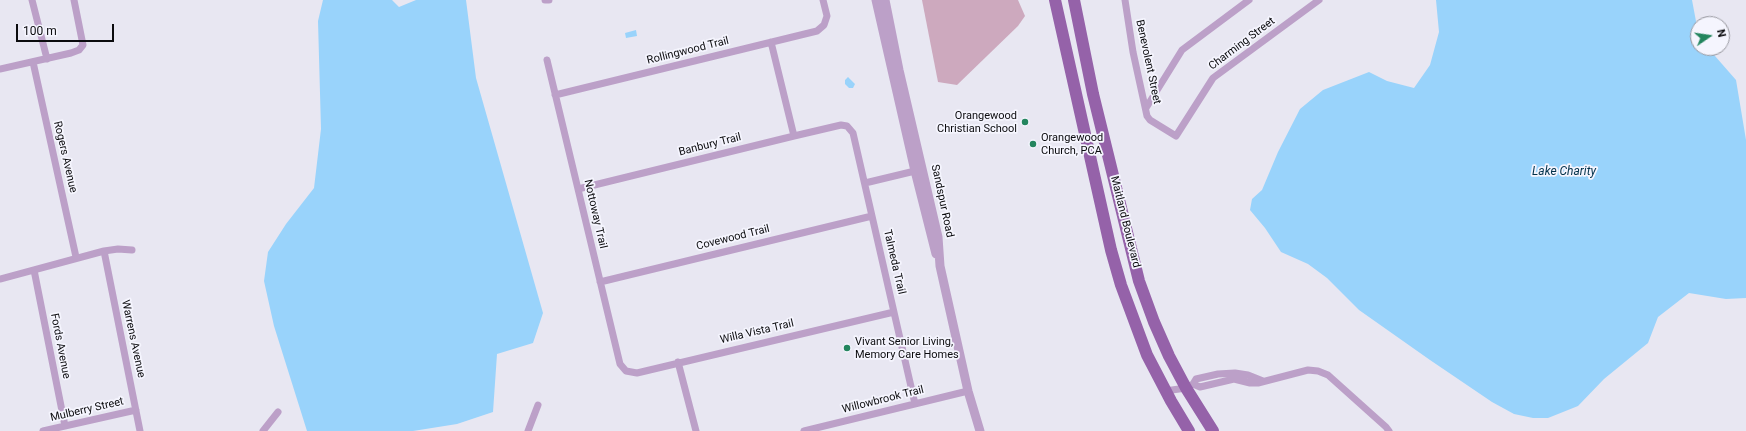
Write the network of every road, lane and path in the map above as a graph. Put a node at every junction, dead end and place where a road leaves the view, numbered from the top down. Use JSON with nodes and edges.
{"nodes":[{"id":1,"x":32,"y":0,"type":"edge"},
{"id":2,"x":74,"y":0,"type":"edge"},
{"id":3,"x":545,"y":0,"type":"edge"},
{"id":4,"x":549,"y":0,"type":"edge"},
{"id":5,"x":823,"y":0,"type":"edge"},
{"id":6,"x":876,"y":0,"type":"edge"},
{"id":7,"x":885,"y":0,"type":"edge"},
{"id":8,"x":1051,"y":0,"type":"edge"},
{"id":9,"x":1055,"y":0,"type":"edge"},
{"id":10,"x":1074,"y":0,"type":"edge"},
{"id":11,"x":1125,"y":0,"type":"edge"},
{"id":12,"x":1249,"y":0,"type":"edge"},
{"id":13,"x":1319,"y":0,"type":"edge"},
{"id":14,"x":771,"y":42,"type":"junction"},
{"id":15,"x":1066,"y":49,"type":"junction"},
{"id":16,"x":47,"y":59,"type":"junction"},
{"id":17,"x":547,"y":60,"type":"dead end"},
{"id":18,"x":33,"y":62,"type":"junction"},
{"id":19,"x":0,"y":70,"type":"edge"},
{"id":20,"x":555,"y":95,"type":"junction"},
{"id":21,"x":1146,"y":108,"type":"junction"},
{"id":22,"x":847,"y":126,"type":"joint"},
{"id":23,"x":794,"y":136,"type":"junction"},
{"id":24,"x":1176,"y":136,"type":"joint"},
{"id":25,"x":919,"y":170,"type":"junction"},
{"id":26,"x":865,"y":183,"type":"junction"},
{"id":27,"x":578,"y":189,"type":"junction"},
{"id":28,"x":872,"y":216,"type":"junction"},
{"id":29,"x":132,"y":250,"type":"dead end"},
{"id":30,"x":104,"y":251,"type":"junction"},
{"id":31,"x":76,"y":257,"type":"junction"},
{"id":32,"x":34,"y":270,"type":"junction"},
{"id":33,"x":0,"y":279,"type":"edge"},
{"id":34,"x":600,"y":282,"type":"junction"},
{"id":35,"x":894,"y":312,"type":"junction"},
{"id":36,"x":678,"y":362,"type":"junction"},
{"id":37,"x":626,"y":371,"type":"joint"},
{"id":38,"x":1189,"y":386,"type":"junction"},
{"id":39,"x":968,"y":391,"type":"junction"},
{"id":40,"x":1168,"y":396,"type":"junction"},
{"id":41,"x":915,"y":404,"type":"junction"},
{"id":42,"x":538,"y":405,"type":"dead end"},
{"id":43,"x":136,"y":410,"type":"junction"},
{"id":44,"x":278,"y":412,"type":"dead end"},
{"id":45,"x":65,"y":426,"type":"junction"},
{"id":46,"x":43,"y":431,"type":"edge"},
{"id":47,"x":140,"y":431,"type":"edge"},
{"id":48,"x":263,"y":431,"type":"edge"},
{"id":49,"x":528,"y":431,"type":"edge"},
{"id":50,"x":696,"y":431,"type":"edge"},
{"id":51,"x":804,"y":431,"type":"edge"},
{"id":52,"x":980,"y":431,"type":"edge"},
{"id":53,"x":1189,"y":431,"type":"edge"},
{"id":54,"x":1213,"y":431,"type":"edge"},
{"id":55,"x":1389,"y":431,"type":"edge"}],
"edges":[{"from":1,"to":16,"type":"street"},
{"from":2,"to":16,"type":"street"},
{"from":3,"to":4,"type":"street"},
{"from":5,"to":14,"type":"street","name":"Rollingwood Trail"},
{"from":6,"to":25,"type":"street"},
{"from":7,"to":25,"type":"street","name":"Sandspur Road"},
{"from":8,"to":15,"type":"main road"},
{"from":9,"to":15,"type":"main road","name":"Maitland Boulevard"},
{"from":10,"to":38,"type":"main road","name":"Maitland Boulevard"},
{"from":11,"to":21,"type":"street","name":"Benevolent Street"},
{"from":12,"to":21,"type":"street"},
{"from":13,"to":24,"type":"street","name":"Charming Street"},
{"from":14,"to":20,"type":"street","name":"Rollingwood Trail"},
{"from":14,"to":23,"type":"street"},
{"from":15,"to":40,"type":"main road","name":"Maitland Boulevard"},
{"from":16,"to":18,"type":"street"},
{"from":17,"to":20,"type":"street","name":"Nottoway Trail"},
{"from":18,"to":19,"type":"street"},
{"from":18,"to":31,"type":"street","name":"Rogers Avenue"},
{"from":20,"to":27,"type":"street","name":"Nottoway Trail"},
{"from":21,"to":24,"type":"street","name":"Benevolent Street"},
{"from":22,"to":23,"type":"street","name":"Banbury Trail"},
{"from":22,"to":26,"type":"street","name":"Talmeda Trail"},
{"from":23,"to":27,"type":"street","name":"Banbury Trail"},
{"from":25,"to":26,"type":"street"},
{"from":25,"to":39,"type":"street","name":"Sandspur Road"},
{"from":26,"to":28,"type":"street","name":"Talmeda Trail"},
{"from":27,"to":34,"type":"street","name":"Nottoway Trail"},
{"from":28,"to":34,"type":"street","name":"Covewood Trail"},
{"from":28,"to":35,"type":"street","name":"Talmeda Trail"},
{"from":29,"to":30,"type":"street"},
{"from":30,"to":31,"type":"street"},
{"from":30,"to":43,"type":"street","name":"Warrens Avenue"},
{"from":31,"to":32,"type":"street"},
{"from":32,"to":33,"type":"street"},
{"from":32,"to":45,"type":"street","name":"Fords Avenue"},
{"from":34,"to":37,"type":"street","name":"Nottoway Trail"},
{"from":35,"to":36,"type":"street","name":"Willa Vista Trail"},
{"from":35,"to":41,"type":"street","name":"Talmeda Trail"},
{"from":36,"to":37,"type":"street","name":"Willa Vista Trail"},
{"from":36,"to":50,"type":"street"},
{"from":38,"to":40,"type":"street"},
{"from":38,"to":40,"type":"street"},
{"from":38,"to":54,"type":"main road","name":"Maitland Boulevard"},
{"from":38,"to":55,"type":"street"},
{"from":39,"to":41,"type":"street","name":"Willowbrook Trail"},
{"from":39,"to":52,"type":"street","name":"Sandspur Road"},
{"from":40,"to":53,"type":"main road","name":"Maitland Boulevard"},
{"from":41,"to":51,"type":"street","name":"Willowbrook Trail"},
{"from":42,"to":49,"type":"street"},
{"from":43,"to":45,"type":"street","name":"Mulberry Street"},
{"from":43,"to":47,"type":"street","name":"Warrens Avenue"},
{"from":44,"to":48,"type":"street"},
{"from":45,"to":46,"type":"street","name":"Mulberry Street"}]}
